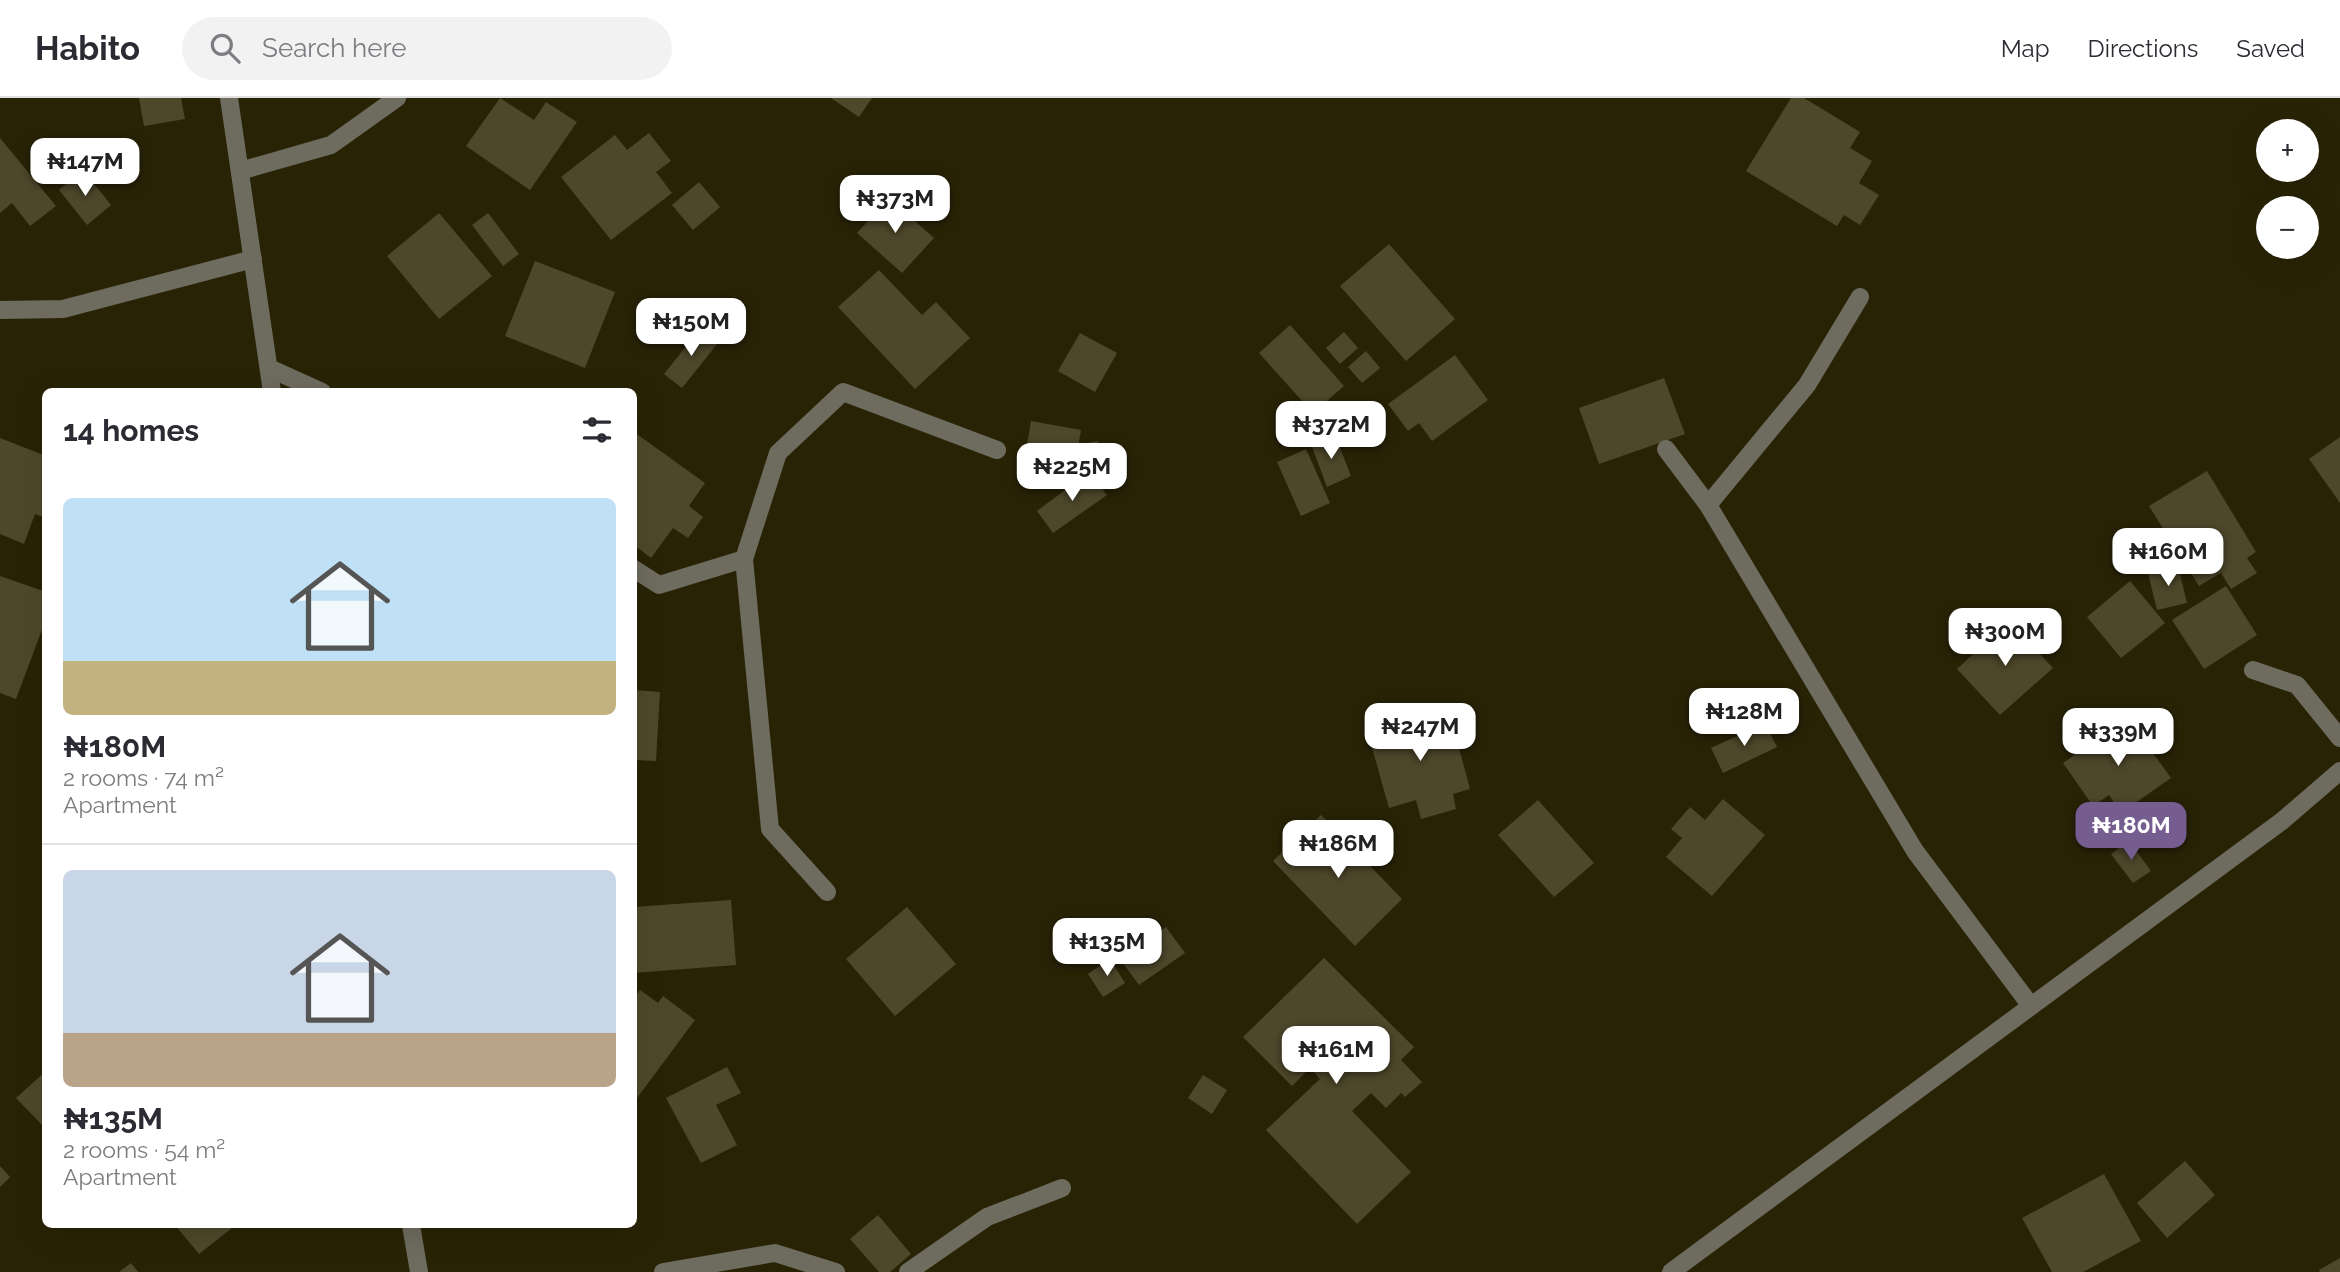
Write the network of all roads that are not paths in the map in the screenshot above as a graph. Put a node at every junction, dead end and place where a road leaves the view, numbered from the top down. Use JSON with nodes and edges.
{"nodes":[{"id":1,"x":229,"y":98,"type":"edge"},
{"id":2,"x":397,"y":98,"type":"edge"},
{"id":3,"x":240,"y":171,"type":"junction"},
{"id":4,"x":253,"y":260,"type":"junction"},
{"id":5,"x":1860,"y":297,"type":"dead end"},
{"id":6,"x":0,"y":310,"type":"edge"},
{"id":7,"x":269,"y":368,"type":"junction"},
{"id":8,"x":272,"y":388,"type":"edge"},
{"id":9,"x":313,"y":388,"type":"edge"},
{"id":10,"x":1665,"y":449,"type":"dead end"},
{"id":11,"x":997,"y":450,"type":"dead end"},
{"id":12,"x":1708,"y":505,"type":"junction"},
{"id":13,"x":744,"y":559,"type":"junction"},
{"id":14,"x":637,"y":571,"type":"edge"},
{"id":15,"x":2253,"y":670,"type":"dead end"},
{"id":16,"x":2340,"y":738,"type":"edge"},
{"id":17,"x":2340,"y":771,"type":"edge"},
{"id":18,"x":827,"y":892,"type":"dead end"},
{"id":19,"x":2031,"y":1006,"type":"junction"},
{"id":20,"x":1062,"y":1188,"type":"dead end"},
{"id":21,"x":412,"y":1228,"type":"edge"},
{"id":22,"x":419,"y":1272,"type":"edge"},
{"id":23,"x":663,"y":1272,"type":"edge"},
{"id":24,"x":836,"y":1272,"type":"edge"},
{"id":25,"x":908,"y":1272,"type":"edge"},
{"id":26,"x":1671,"y":1272,"type":"edge"}],
"edges":[{"from":1,"to":3,"type":"street"},
{"from":2,"to":3,"type":"street"},
{"from":3,"to":4,"type":"street"},
{"from":4,"to":6,"type":"street"},
{"from":4,"to":7,"type":"street"},
{"from":5,"to":12,"type":"street"},
{"from":7,"to":8,"type":"street"},
{"from":7,"to":9,"type":"street"},
{"from":10,"to":12,"type":"street"},
{"from":11,"to":13,"type":"street"},
{"from":12,"to":19,"type":"street"},
{"from":13,"to":14,"type":"street"},
{"from":13,"to":18,"type":"street"},
{"from":15,"to":16,"type":"street"},
{"from":17,"to":19,"type":"street"},
{"from":19,"to":26,"type":"street"},
{"from":20,"to":25,"type":"street"},
{"from":21,"to":22,"type":"street"},
{"from":23,"to":24,"type":"street"}]}
